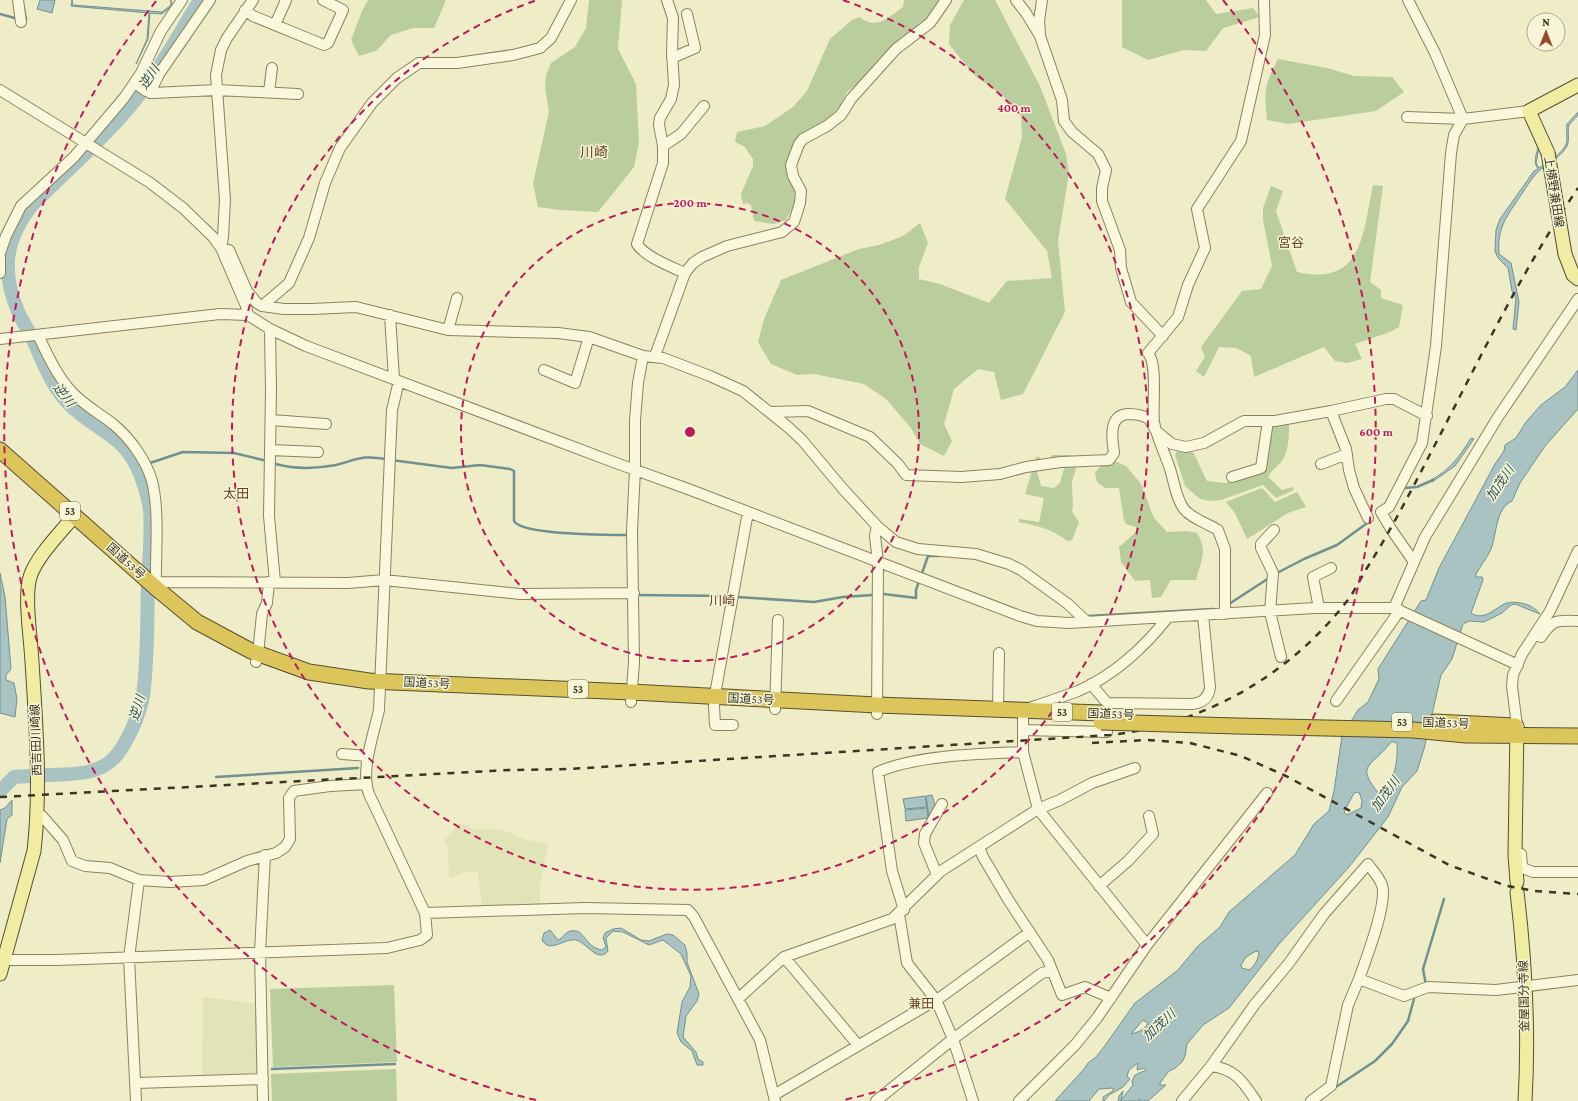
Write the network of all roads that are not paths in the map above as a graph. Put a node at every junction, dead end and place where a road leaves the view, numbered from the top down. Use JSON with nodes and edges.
{"nodes":[{"id":1,"x":18,"y":0,"type":"edge"},
{"id":2,"x":210,"y":0,"type":"edge"},
{"id":3,"x":253,"y":0,"type":"edge"},
{"id":4,"x":286,"y":0,"type":"edge"},
{"id":5,"x":323,"y":0,"type":"edge"},
{"id":6,"x":571,"y":0,"type":"edge"},
{"id":7,"x":667,"y":0,"type":"edge"},
{"id":8,"x":946,"y":0,"type":"edge"},
{"id":9,"x":1016,"y":0,"type":"edge"},
{"id":10,"x":1042,"y":0,"type":"edge"},
{"id":11,"x":1264,"y":0,"type":"edge"},
{"id":12,"x":1408,"y":0,"type":"edge"},
{"id":13,"x":180,"y":1,"type":"edge"},
{"id":14,"x":245,"y":10,"type":"junction"},
{"id":15,"x":687,"y":14,"type":"dead end"},
{"id":16,"x":22,"y":22,"type":"dead end"},
{"id":17,"x":275,"y":25,"type":"junction"},
{"id":18,"x":1040,"y":36,"type":"junction"},
{"id":19,"x":672,"y":58,"type":"junction"},
{"id":20,"x":272,"y":68,"type":"dead end"},
{"id":21,"x":1578,"y":85,"type":"edge"},
{"id":22,"x":143,"y":89,"type":"junction"},
{"id":23,"x":0,"y":90,"type":"edge"},
{"id":24,"x":217,"y":90,"type":"junction"},
{"id":25,"x":269,"y":92,"type":"junction"},
{"id":26,"x":298,"y":94,"type":"dead end"},
{"id":27,"x":704,"y":106,"type":"dead end"},
{"id":28,"x":1529,"y":111,"type":"junction"},
{"id":29,"x":1407,"y":117,"type":"dead end"},
{"id":30,"x":1463,"y":120,"type":"junction"},
{"id":31,"x":90,"y":145,"type":"junction"},
{"id":32,"x":663,"y":146,"type":"junction"},
{"id":33,"x":221,"y":248,"type":"junction"},
{"id":34,"x":0,"y":253,"type":"edge"},
{"id":35,"x":0,"y":257,"type":"edge"},
{"id":36,"x":0,"y":273,"type":"edge"},
{"id":37,"x":685,"y":273,"type":"junction"},
{"id":38,"x":1578,"y":279,"type":"edge"},
{"id":39,"x":457,"y":298,"type":"dead end"},
{"id":40,"x":1578,"y":299,"type":"edge"},
{"id":41,"x":262,"y":306,"type":"junction"},
{"id":42,"x":390,"y":314,"type":"junction"},
{"id":43,"x":248,"y":315,"type":"junction"},
{"id":44,"x":270,"y":329,"type":"junction"},
{"id":45,"x":448,"y":330,"type":"junction"},
{"id":46,"x":33,"y":336,"type":"junction"},
{"id":47,"x":1162,"y":336,"type":"junction"},
{"id":48,"x":589,"y":337,"type":"junction"},
{"id":49,"x":0,"y":339,"type":"edge"},
{"id":50,"x":643,"y":356,"type":"junction"},
{"id":51,"x":655,"y":356,"type":"junction"},
{"id":52,"x":544,"y":370,"type":"dead end"},
{"id":53,"x":396,"y":380,"type":"junction"},
{"id":54,"x":1331,"y":411,"type":"junction"},
{"id":55,"x":771,"y":412,"type":"junction"},
{"id":56,"x":1427,"y":416,"type":"junction"},
{"id":57,"x":271,"y":420,"type":"junction"},
{"id":58,"x":1268,"y":421,"type":"junction"},
{"id":59,"x":326,"y":424,"type":"dead end"},
{"id":60,"x":1156,"y":431,"type":"junction"},
{"id":61,"x":0,"y":450,"type":"edge"},
{"id":62,"x":270,"y":450,"type":"junction"},
{"id":63,"x":318,"y":452,"type":"dead end"},
{"id":64,"x":1346,"y":454,"type":"junction"},
{"id":65,"x":0,"y":463,"type":"edge"},
{"id":66,"x":1320,"y":464,"type":"dead end"},
{"id":67,"x":635,"y":469,"type":"junction"},
{"id":68,"x":1232,"y":478,"type":"dead end"},
{"id":69,"x":748,"y":512,"type":"junction"},
{"id":70,"x":1368,"y":518,"type":"dead end"},
{"id":71,"x":72,"y":519,"type":"junction"},
{"id":72,"x":877,"y":526,"type":"junction"},
{"id":73,"x":1274,"y":530,"type":"dead end"},
{"id":74,"x":1578,"y":551,"type":"edge"},
{"id":75,"x":878,"y":562,"type":"junction"},
{"id":76,"x":1414,"y":562,"type":"junction"},
{"id":77,"x":1331,"y":568,"type":"dead end"},
{"id":78,"x":384,"y":580,"type":"junction"},
{"id":79,"x":272,"y":582,"type":"junction"},
{"id":80,"x":156,"y":590,"type":"junction"},
{"id":81,"x":634,"y":594,"type":"junction"},
{"id":82,"x":1319,"y":608,"type":"junction"},
{"id":83,"x":1400,"y":610,"type":"junction"},
{"id":84,"x":1270,"y":612,"type":"junction"},
{"id":85,"x":1224,"y":614,"type":"junction"},
{"id":86,"x":1203,"y":615,"type":"junction"},
{"id":87,"x":1168,"y":617,"type":"junction"},
{"id":88,"x":778,"y":620,"type":"dead end"},
{"id":89,"x":1578,"y":621,"type":"edge"},
{"id":90,"x":1087,"y":622,"type":"junction"},
{"id":91,"x":999,"y":653,"type":"dead end"},
{"id":92,"x":1281,"y":657,"type":"dead end"},
{"id":93,"x":257,"y":658,"type":"junction"},
{"id":94,"x":1515,"y":663,"type":"junction"},
{"id":95,"x":1091,"y":684,"type":"junction"},
{"id":96,"x":381,"y":685,"type":"junction"},
{"id":97,"x":631,"y":697,"type":"junction"},
{"id":98,"x":1336,"y":701,"type":"dead end"},
{"id":99,"x":714,"y":702,"type":"junction"},
{"id":100,"x":775,"y":705,"type":"junction"},
{"id":101,"x":877,"y":710,"type":"junction"},
{"id":102,"x":998,"y":710,"type":"junction"},
{"id":103,"x":1103,"y":713,"type":"junction"},
{"id":104,"x":1023,"y":720,"type":"junction"},
{"id":105,"x":733,"y":726,"type":"dead end"},
{"id":106,"x":1578,"y":727,"type":"edge"},
{"id":107,"x":1518,"y":731,"type":"junction"},
{"id":108,"x":1578,"y":736,"type":"edge"},
{"id":109,"x":1023,"y":752,"type":"junction"},
{"id":110,"x":342,"y":754,"type":"dead end"},
{"id":111,"x":368,"y":756,"type":"junction"},
{"id":112,"x":1135,"y":768,"type":"dead end"},
{"id":113,"x":367,"y":784,"type":"junction"},
{"id":114,"x":1267,"y":793,"type":"dead end"},
{"id":115,"x":1517,"y":801,"type":"junction"},
{"id":116,"x":942,"y":804,"type":"dead end"},
{"id":117,"x":1038,"y":809,"type":"junction"},
{"id":118,"x":37,"y":815,"type":"junction"},
{"id":119,"x":1149,"y":816,"type":"dead end"},
{"id":120,"x":979,"y":846,"type":"junction"},
{"id":121,"x":265,"y":855,"type":"junction"},
{"id":122,"x":1578,"y":872,"type":"edge"},
{"id":123,"x":937,"y":875,"type":"junction"},
{"id":124,"x":139,"y":880,"type":"junction"},
{"id":125,"x":1099,"y":886,"type":"junction"},
{"id":126,"x":901,"y":912,"type":"junction"},
{"id":127,"x":425,"y":913,"type":"junction"},
{"id":128,"x":1030,"y":932,"type":"junction"},
{"id":129,"x":1147,"y":945,"type":"junction"},
{"id":130,"x":260,"y":952,"type":"junction"},
{"id":131,"x":784,"y":957,"type":"junction"},
{"id":132,"x":129,"y":958,"type":"junction"},
{"id":133,"x":4,"y":960,"type":"junction"},
{"id":134,"x":1051,"y":971,"type":"junction"},
{"id":135,"x":0,"y":974,"type":"edge"},
{"id":136,"x":1359,"y":979,"type":"junction"},
{"id":137,"x":1578,"y":980,"type":"edge"},
{"id":138,"x":1525,"y":988,"type":"junction"},
{"id":139,"x":739,"y":998,"type":"junction"},
{"id":140,"x":1111,"y":998,"type":"junction"},
{"id":141,"x":936,"y":1000,"type":"junction"},
{"id":142,"x":953,"y":1039,"type":"junction"},
{"id":143,"x":858,"y":1045,"type":"junction"},
{"id":144,"x":1211,"y":1066,"type":"junction"},
{"id":145,"x":263,"y":1079,"type":"junction"},
{"id":146,"x":136,"y":1083,"type":"junction"},
{"id":147,"x":774,"y":1098,"type":"edge"},
{"id":148,"x":136,"y":1101,"type":"edge"},
{"id":149,"x":263,"y":1101,"type":"edge"},
{"id":150,"x":876,"y":1101,"type":"edge"},
{"id":151,"x":973,"y":1101,"type":"edge"},
{"id":152,"x":1019,"y":1101,"type":"edge"},
{"id":153,"x":1182,"y":1101,"type":"edge"},
{"id":154,"x":1256,"y":1101,"type":"edge"},
{"id":155,"x":1311,"y":1101,"type":"edge"},
{"id":156,"x":1525,"y":1101,"type":"edge"}],
"edges":[{"from":1,"to":16,"type":"street"},
{"from":2,"to":22,"type":"street"},
{"from":3,"to":14,"type":"street"},
{"from":4,"to":17,"type":"street"},
{"from":5,"to":17,"type":"street"},
{"from":6,"to":41,"type":"street"},
{"from":7,"to":19,"type":"street"},
{"from":8,"to":37,"type":"street"},
{"from":9,"to":18,"type":"street"},
{"from":10,"to":18,"type":"street"},
{"from":11,"to":47,"type":"street"},
{"from":12,"to":30,"type":"street"},
{"from":13,"to":22,"type":"street"},
{"from":14,"to":17,"type":"street"},
{"from":14,"to":24,"type":"street"},
{"from":15,"to":19,"type":"street"},
{"from":18,"to":47,"type":"street"},
{"from":19,"to":32,"type":"street"},
{"from":20,"to":25,"type":"street"},
{"from":21,"to":28,"type":"main road"},
{"from":22,"to":24,"type":"street"},
{"from":22,"to":31,"type":"street"},
{"from":23,"to":31,"type":"street"},
{"from":24,"to":25,"type":"street"},
{"from":24,"to":33,"type":"street"},
{"from":25,"to":26,"type":"street"},
{"from":27,"to":32,"type":"street"},
{"from":28,"to":30,"type":"street"},
{"from":28,"to":38,"type":"main road","name":"上横野兼田線","bridge":true},
{"from":29,"to":30,"type":"street"},
{"from":30,"to":56,"type":"street"},
{"from":31,"to":33,"type":"street"},
{"from":31,"to":34,"type":"street"},
{"from":32,"to":37,"type":"street"},
{"from":33,"to":41,"type":"street"},
{"from":33,"to":43,"type":"street"},
{"from":35,"to":36,"type":"street"},
{"from":37,"to":51,"type":"street"},
{"from":39,"to":45,"type":"street"},
{"from":40,"to":76,"type":"street"},
{"from":41,"to":42,"type":"street"},
{"from":42,"to":45,"type":"street"},
{"from":42,"to":53,"type":"street"},
{"from":43,"to":44,"type":"street"},
{"from":43,"to":46,"type":"street"},
{"from":44,"to":53,"type":"street"},
{"from":44,"to":57,"type":"street"},
{"from":45,"to":48,"type":"street"},
{"from":46,"to":49,"type":"street"},
{"from":46,"to":80,"type":"street"},
{"from":47,"to":60,"type":"street"},
{"from":48,"to":50,"type":"street"},
{"from":48,"to":52,"type":"street"},
{"from":50,"to":51,"type":"street"},
{"from":50,"to":67,"type":"street"},
{"from":51,"to":55,"type":"street"},
{"from":53,"to":67,"type":"street"},
{"from":53,"to":78,"type":"street"},
{"from":54,"to":56,"type":"street"},
{"from":54,"to":58,"type":"street"},
{"from":54,"to":64,"type":"street"},
{"from":55,"to":60,"type":"street"},
{"from":55,"to":72,"type":"street"},
{"from":56,"to":76,"type":"street"},
{"from":57,"to":59,"type":"street"},
{"from":57,"to":62,"type":"street"},
{"from":58,"to":60,"type":"street"},
{"from":58,"to":68,"type":"street"},
{"from":60,"to":85,"type":"street"},
{"from":61,"to":71,"type":"highway","name":"国道53号","number":"53"},
{"from":62,"to":63,"type":"street"},
{"from":62,"to":79,"type":"street"},
{"from":64,"to":66,"type":"street"},
{"from":64,"to":70,"type":"street"},
{"from":65,"to":71,"type":"highway","name":"国道53号","number":"53"},
{"from":67,"to":69,"type":"street"},
{"from":67,"to":81,"type":"street"},
{"from":69,"to":75,"type":"street"},
{"from":69,"to":99,"type":"street"},
{"from":71,"to":80,"type":"highway","name":"国道53号","number":"53"},
{"from":71,"to":118,"type":"main road","name":"西吉田川崎線"},
{"from":72,"to":75,"type":"street"},
{"from":72,"to":90,"type":"street"},
{"from":73,"to":84,"type":"street"},
{"from":74,"to":94,"type":"street"},
{"from":75,"to":90,"type":"street"},
{"from":75,"to":101,"type":"street"},
{"from":76,"to":83,"type":"street"},
{"from":77,"to":82,"type":"street"},
{"from":78,"to":79,"type":"street"},
{"from":78,"to":81,"type":"street"},
{"from":78,"to":96,"type":"street"},
{"from":79,"to":80,"type":"street"},
{"from":79,"to":93,"type":"street"},
{"from":80,"to":93,"type":"highway","name":"国道53号","number":"53"},
{"from":81,"to":97,"type":"street"},
{"from":82,"to":83,"type":"street"},
{"from":82,"to":84,"type":"street"},
{"from":83,"to":94,"type":"street"},
{"from":83,"to":98,"type":"street"},
{"from":84,"to":85,"type":"street"},
{"from":84,"to":92,"type":"street"},
{"from":85,"to":86,"type":"street"},
{"from":86,"to":87,"type":"street"},
{"from":86,"to":103,"type":"street"},
{"from":87,"to":90,"type":"street"},
{"from":87,"to":95,"type":"street"},
{"from":88,"to":100,"type":"street"},
{"from":89,"to":94,"type":"street"},
{"from":91,"to":102,"type":"street"},
{"from":93,"to":96,"type":"highway","name":"国道53号","number":"53"},
{"from":94,"to":107,"type":"street"},
{"from":95,"to":103,"type":"street"},
{"from":95,"to":104,"type":"street"},
{"from":96,"to":97,"type":"highway","name":"国道53号","number":"53"},
{"from":96,"to":111,"type":"street"},
{"from":97,"to":99,"type":"highway","name":"国道53号","number":"53"},
{"from":99,"to":100,"type":"highway","name":"国道53号","number":"53"},
{"from":99,"to":105,"type":"street"},
{"from":100,"to":101,"type":"highway","name":"国道53号","number":"53"},
{"from":101,"to":102,"type":"highway","name":"国道53号","number":"53"},
{"from":101,"to":104,"type":"highway","name":"国道53号","number":"53"},
{"from":102,"to":104,"type":"highway","name":"国道53号","number":"53"},
{"from":103,"to":104,"type":"highway","name":"国道53号","number":"53"},
{"from":103,"to":107,"type":"highway","name":"国道53号","number":"53"},
{"from":104,"to":109,"type":"street"},
{"from":106,"to":107,"type":"highway","name":"国道53号","number":"53"},
{"from":107,"to":108,"type":"highway","name":"国道53号","number":"53"},
{"from":107,"to":115,"type":"main road","name":"金屋国分寺線"},
{"from":109,"to":117,"type":"street"},
{"from":109,"to":126,"type":"street"},
{"from":110,"to":111,"type":"street"},
{"from":111,"to":113,"type":"street"},
{"from":112,"to":117,"type":"street"},
{"from":113,"to":121,"type":"street"},
{"from":113,"to":127,"type":"street"},
{"from":114,"to":129,"type":"street"},
{"from":115,"to":122,"type":"street"},
{"from":115,"to":138,"type":"main road","name":"金屋国分寺線"},
{"from":116,"to":123,"type":"street"},
{"from":117,"to":120,"type":"street"},
{"from":117,"to":125,"type":"street"},
{"from":118,"to":124,"type":"street"},
{"from":118,"to":133,"type":"main road","name":"西吉田川崎線"},
{"from":119,"to":125,"type":"street"},
{"from":120,"to":123,"type":"street"},
{"from":120,"to":128,"type":"street"},
{"from":121,"to":124,"type":"street"},
{"from":121,"to":130,"type":"street"},
{"from":123,"to":126,"type":"street"},
{"from":124,"to":132,"type":"street"},
{"from":125,"to":129,"type":"street"},
{"from":126,"to":131,"type":"street"},
{"from":126,"to":141,"type":"street"},
{"from":127,"to":130,"type":"street"},
{"from":127,"to":139,"type":"street"},
{"from":128,"to":134,"type":"street"},
{"from":128,"to":141,"type":"street"},
{"from":129,"to":140,"type":"street"},
{"from":130,"to":132,"type":"street"},
{"from":130,"to":145,"type":"street"},
{"from":131,"to":139,"type":"street"},
{"from":131,"to":143,"type":"street"},
{"from":132,"to":133,"type":"street"},
{"from":132,"to":146,"type":"street"},
{"from":133,"to":135,"type":"main road","name":"西吉田川崎線"},
{"from":134,"to":140,"type":"street"},
{"from":134,"to":142,"type":"street"},
{"from":136,"to":138,"type":"street"},
{"from":136,"to":144,"type":"street"},
{"from":136,"to":155,"type":"street"},
{"from":137,"to":138,"type":"street"},
{"from":138,"to":156,"type":"main road","name":"金屋国分寺線"},
{"from":139,"to":147,"type":"street"},
{"from":140,"to":152,"type":"street"},
{"from":141,"to":142,"type":"street"},
{"from":141,"to":143,"type":"street"},
{"from":142,"to":150,"type":"street"},
{"from":142,"to":151,"type":"street"},
{"from":143,"to":147,"type":"street"},
{"from":144,"to":153,"type":"street"},
{"from":144,"to":154,"type":"street"},
{"from":145,"to":146,"type":"street"},
{"from":145,"to":149,"type":"street"},
{"from":146,"to":148,"type":"street"}]}
